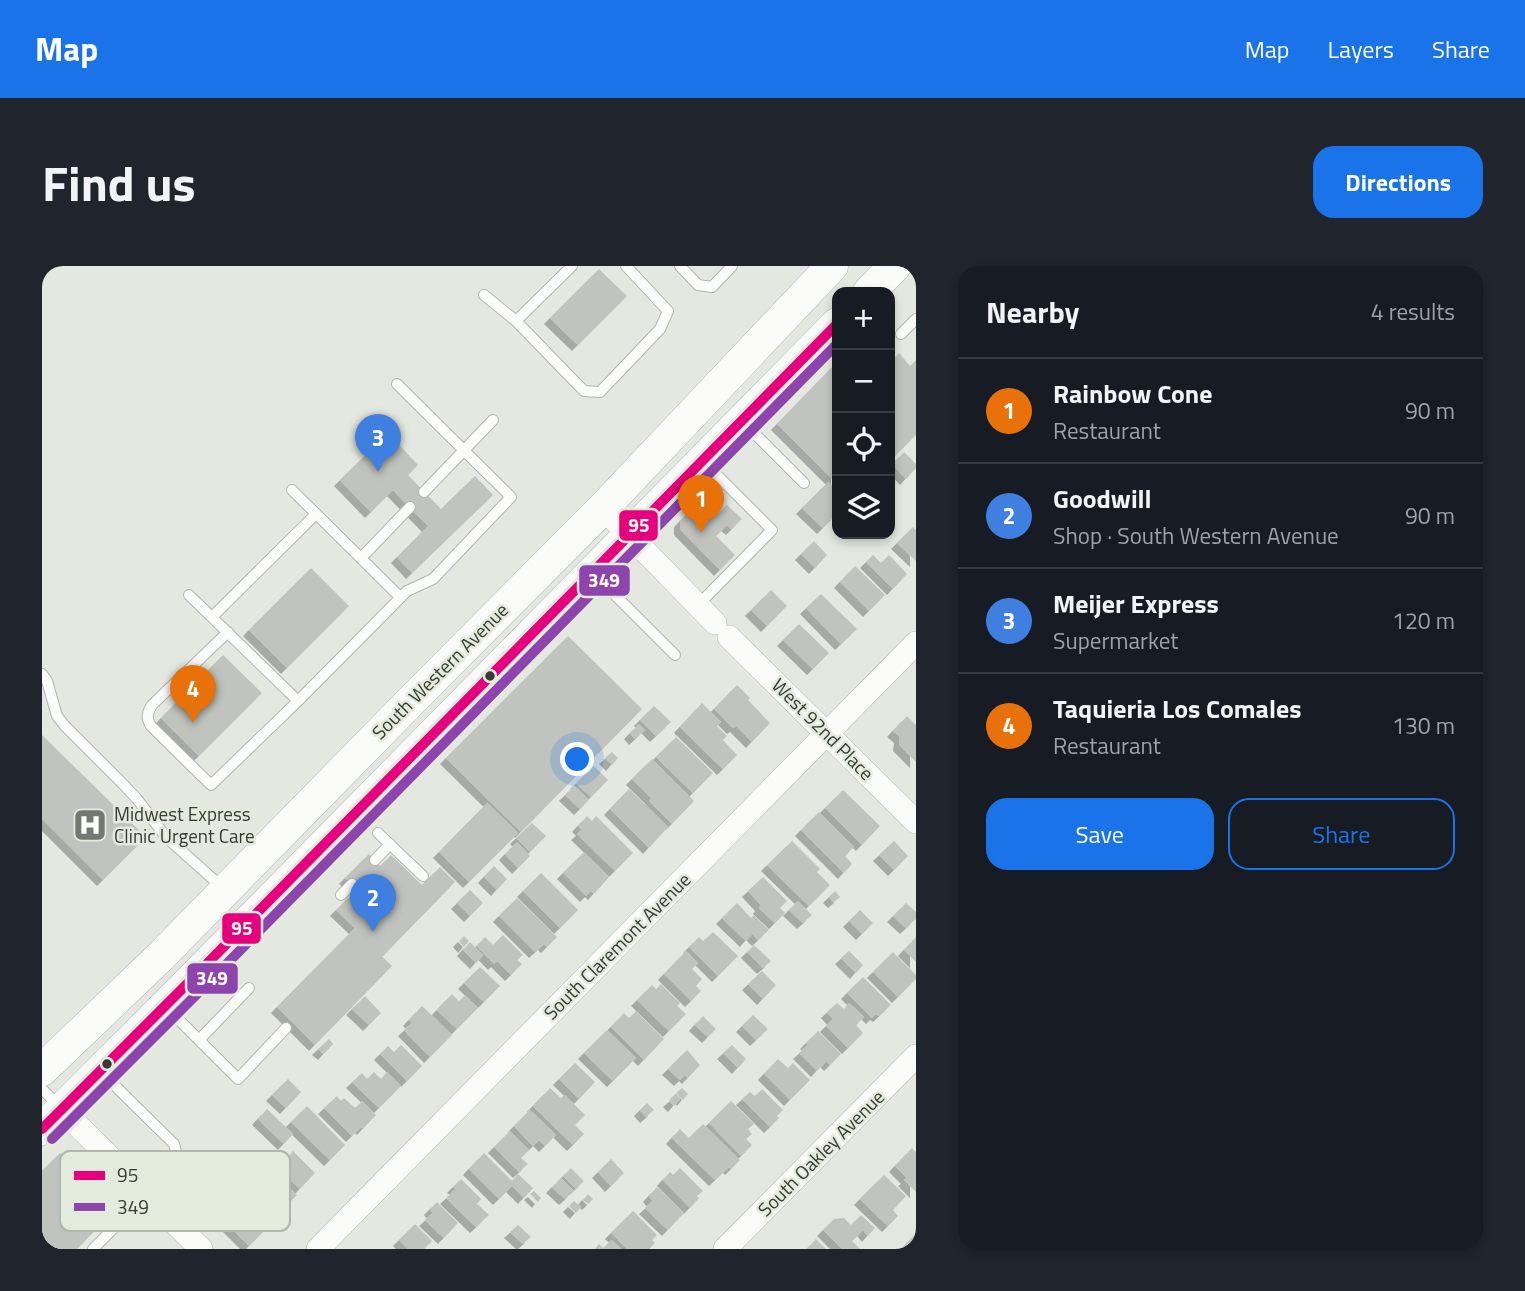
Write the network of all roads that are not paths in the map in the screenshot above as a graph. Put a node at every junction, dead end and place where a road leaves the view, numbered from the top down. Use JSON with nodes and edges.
{"nodes":[{"id":1,"x":572,"y":266,"type":"edge"},
{"id":2,"x":626,"y":266,"type":"edge"},
{"id":3,"x":680,"y":266,"type":"edge"},
{"id":4,"x":732,"y":266,"type":"edge"},
{"id":5,"x":832,"y":266,"type":"edge"},
{"id":6,"x":484,"y":295,"type":"dead end"},
{"id":7,"x":916,"y":319,"type":"edge"},
{"id":8,"x":516,"y":321,"type":"junction"},
{"id":9,"x":832,"y":329,"type":"edge"},
{"id":10,"x":901,"y":334,"type":"dead end"},
{"id":11,"x":397,"y":384,"type":"dead end"},
{"id":12,"x":493,"y":420,"type":"dead end"},
{"id":13,"x":741,"y":420,"type":"junction"},
{"id":14,"x":464,"y":450,"type":"junction"},
{"id":15,"x":702,"y":460,"type":"junction"},
{"id":16,"x":804,"y":483,"type":"dead end"},
{"id":17,"x":292,"y":490,"type":"dead end"},
{"id":18,"x":424,"y":492,"type":"dead end"},
{"id":19,"x":410,"y":507,"type":"dead end"},
{"id":20,"x":603,"y":508,"type":"junction"},
{"id":21,"x":316,"y":514,"type":"junction"},
{"id":22,"x":630,"y":535,"type":"junction"},
{"id":23,"x":361,"y":558,"type":"junction"},
{"id":24,"x":592,"y":572,"type":"junction"},
{"id":25,"x":189,"y":595,"type":"dead end"},
{"id":26,"x":400,"y":597,"type":"junction"},
{"id":27,"x":698,"y":605,"type":"junction"},
{"id":28,"x":212,"y":617,"type":"junction"},
{"id":29,"x":228,"y":632,"type":"junction"},
{"id":30,"x":916,"y":643,"type":"edge"},
{"id":31,"x":674,"y":655,"type":"dead end"},
{"id":32,"x":42,"y":674,"type":"edge"},
{"id":33,"x":298,"y":701,"type":"junction"},
{"id":34,"x":827,"y":734,"type":"junction"},
{"id":35,"x":916,"y":822,"type":"edge"},
{"id":36,"x":379,"y":833,"type":"dead end"},
{"id":37,"x":390,"y":844,"type":"junction"},
{"id":38,"x":375,"y":860,"type":"dead end"},
{"id":39,"x":423,"y":876,"type":"dead end"},
{"id":40,"x":352,"y":884,"type":"dead end"},
{"id":41,"x":225,"y":890,"type":"junction"},
{"id":42,"x":341,"y":895,"type":"dead end"},
{"id":43,"x":249,"y":988,"type":"dead end"},
{"id":44,"x":165,"y":1006,"type":"junction"},
{"id":45,"x":286,"y":1028,"type":"dead end"},
{"id":46,"x":199,"y":1040,"type":"junction"},
{"id":47,"x":916,"y":1056,"type":"edge"},
{"id":48,"x":42,"y":1070,"type":"edge"},
{"id":49,"x":100,"y":1071,"type":"junction"},
{"id":50,"x":49,"y":1109,"type":"edge"},
{"id":51,"x":96,"y":1151,"type":"edge"},
{"id":52,"x":176,"y":1151,"type":"edge"},
{"id":53,"x":116,"y":1231,"type":"edge"},
{"id":54,"x":183,"y":1231,"type":"edge"},
{"id":55,"x":93,"y":1249,"type":"edge"},
{"id":56,"x":201,"y":1249,"type":"edge"},
{"id":57,"x":318,"y":1249,"type":"edge"},
{"id":58,"x":725,"y":1249,"type":"edge"}],
"edges":[{"from":1,"to":8,"type":"lane"},
{"from":2,"to":8,"type":"lane"},
{"from":3,"to":4,"type":"lane"},
{"from":5,"to":20,"type":"main road","name":"South Western Avenue"},
{"from":6,"to":8,"type":"lane"},
{"from":7,"to":10,"type":"lane"},
{"from":9,"to":13,"type":"main road","name":"South Western Avenue"},
{"from":11,"to":14,"type":"lane"},
{"from":12,"to":14,"type":"lane"},
{"from":13,"to":15,"type":"main road","name":"South Western Avenue"},
{"from":13,"to":16,"type":"lane"},
{"from":14,"to":18,"type":"lane"},
{"from":14,"to":26,"type":"lane"},
{"from":15,"to":22,"type":"main road","name":"South Western Avenue"},
{"from":15,"to":27,"type":"lane"},
{"from":17,"to":21,"type":"lane"},
{"from":19,"to":23,"type":"lane"},
{"from":20,"to":22,"type":"street","name":"West 92nd Place"},
{"from":20,"to":41,"type":"main road","name":"South Western Avenue"},
{"from":21,"to":23,"type":"lane"},
{"from":21,"to":28,"type":"lane"},
{"from":22,"to":24,"type":"main road","name":"South Western Avenue"},
{"from":22,"to":27,"type":"street","name":"West 92nd Place"},
{"from":23,"to":26,"type":"lane"},
{"from":24,"to":31,"type":"lane"},
{"from":24,"to":44,"type":"main road","name":"South Western Avenue"},
{"from":25,"to":28,"type":"lane"},
{"from":26,"to":33,"type":"lane"},
{"from":27,"to":34,"type":"street","name":"West 92nd Place"},
{"from":28,"to":29,"type":"lane"},
{"from":29,"to":33,"type":"lane"},
{"from":29,"to":33,"type":"lane"},
{"from":30,"to":34,"type":"street","name":"South Claremont Avenue"},
{"from":32,"to":41,"type":"lane"},
{"from":34,"to":35,"type":"street","name":"West 92nd Place"},
{"from":34,"to":57,"type":"street","name":"South Claremont Avenue"},
{"from":36,"to":37,"type":"lane"},
{"from":37,"to":38,"type":"lane"},
{"from":37,"to":39,"type":"lane"},
{"from":40,"to":42,"type":"lane"},
{"from":41,"to":48,"type":"main road","name":"South Western Avenue"},
{"from":43,"to":46,"type":"lane"},
{"from":44,"to":46,"type":"lane"},
{"from":44,"to":49,"type":"main road","name":"South Western Avenue"},
{"from":45,"to":46,"type":"lane"},
{"from":47,"to":58,"type":"street","name":"South Oakley Avenue"},
{"from":49,"to":50,"type":"main road","name":"South Western Avenue"},
{"from":49,"to":52,"type":"lane"},
{"from":50,"to":51,"type":"street"},
{"from":53,"to":55,"type":"lane"},
{"from":54,"to":56,"type":"street"}]}
